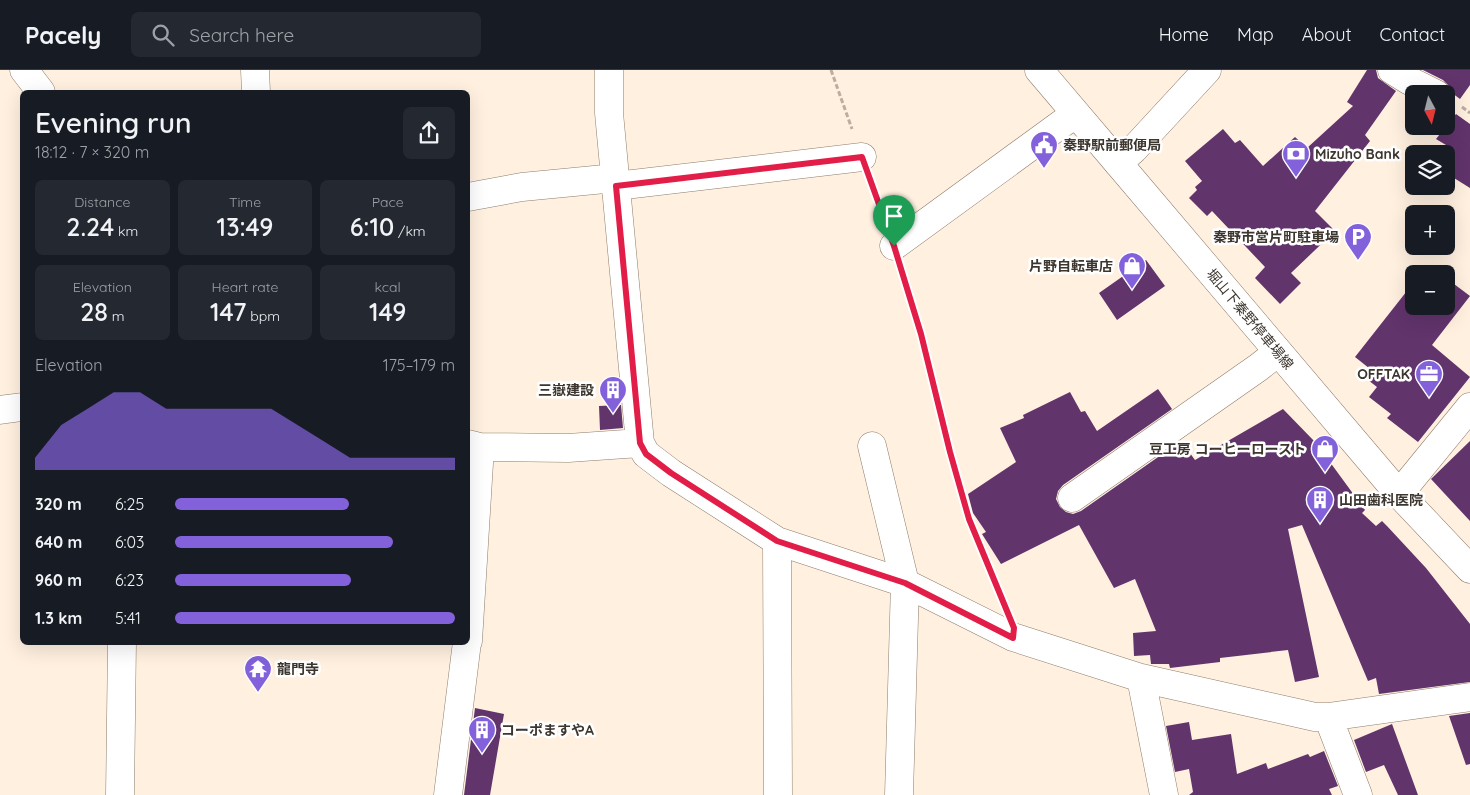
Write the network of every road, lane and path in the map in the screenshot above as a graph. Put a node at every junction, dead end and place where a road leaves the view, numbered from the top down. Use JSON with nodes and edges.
{"nodes":[{"id":1,"x":24,"y":70,"type":"edge"},
{"id":2,"x":254,"y":70,"type":"edge"},
{"id":3,"x":609,"y":70,"type":"edge"},
{"id":4,"x":831,"y":70,"type":"edge"},
{"id":5,"x":1039,"y":70,"type":"edge"},
{"id":6,"x":1207,"y":70,"type":"edge"},
{"id":7,"x":1392,"y":70,"type":"edge"},
{"id":8,"x":1419,"y":85,"type":"edge"},
{"id":9,"x":39,"y":90,"type":"edge"},
{"id":10,"x":256,"y":90,"type":"edge"},
{"id":11,"x":1075,"y":114,"type":"junction"},
{"id":12,"x":862,"y":157,"type":"junction"},
{"id":13,"x":1118,"y":163,"type":"junction"},
{"id":14,"x":616,"y":182,"type":"junction"},
{"id":15,"x":470,"y":197,"type":"edge"},
{"id":16,"x":894,"y":246,"type":"junction"},
{"id":17,"x":1278,"y":352,"type":"junction"},
{"id":18,"x":1470,"y":406,"type":"edge"},
{"id":19,"x":20,"y":407,"type":"edge"},
{"id":20,"x":0,"y":410,"type":"edge"},
{"id":21,"x":640,"y":443,"type":"junction"},
{"id":22,"x":474,"y":446,"type":"edge"},
{"id":23,"x":872,"y":446,"type":"dead end"},
{"id":24,"x":1399,"y":494,"type":"junction"},
{"id":25,"x":1072,"y":498,"type":"dead end"},
{"id":26,"x":777,"y":541,"type":"junction"},
{"id":27,"x":470,"y":558,"type":"edge"},
{"id":28,"x":1470,"y":569,"type":"edge"},
{"id":29,"x":905,"y":583,"type":"junction"},
{"id":30,"x":1013,"y":638,"type":"junction"},
{"id":31,"x":122,"y":645,"type":"edge"},
{"id":32,"x":467,"y":645,"type":"edge"},
{"id":33,"x":1141,"y":678,"type":"junction"},
{"id":34,"x":1470,"y":697,"type":"edge"},
{"id":35,"x":1328,"y":717,"type":"junction"},
{"id":36,"x":120,"y":795,"type":"edge"},
{"id":37,"x":448,"y":795,"type":"edge"},
{"id":38,"x":778,"y":795,"type":"edge"},
{"id":39,"x":899,"y":795,"type":"edge"},
{"id":40,"x":1164,"y":795,"type":"edge"},
{"id":41,"x":1358,"y":795,"type":"edge"}],
"edges":[{"from":1,"to":9,"type":"street"},
{"from":2,"to":10,"type":"street"},
{"from":3,"to":14,"type":"street"},
{"from":4,"to":12,"type":"path"},
{"from":5,"to":11,"type":"street","name":"堀山下秦野停車場線"},
{"from":6,"to":13,"type":"street"},
{"from":7,"to":8,"type":"street"},
{"from":11,"to":13,"type":"street","name":"堀山下秦野停車場線"},
{"from":11,"to":16,"type":"street"},
{"from":12,"to":14,"type":"street"},
{"from":12,"to":16,"type":"path"},
{"from":13,"to":17,"type":"street","name":"堀山下秦野停車場線"},
{"from":14,"to":15,"type":"street"},
{"from":14,"to":21,"type":"street"},
{"from":16,"to":30,"type":"path"},
{"from":17,"to":24,"type":"street","name":"堀山下秦野停車場線"},
{"from":17,"to":25,"type":"street"},
{"from":18,"to":24,"type":"street"},
{"from":19,"to":20,"type":"street"},
{"from":21,"to":22,"type":"street"},
{"from":21,"to":26,"type":"street"},
{"from":22,"to":27,"type":"street"},
{"from":23,"to":29,"type":"street"},
{"from":24,"to":28,"type":"street","name":"堀山下秦野停車場線"},
{"from":26,"to":29,"type":"street"},
{"from":26,"to":38,"type":"street"},
{"from":29,"to":30,"type":"street"},
{"from":29,"to":39,"type":"street"},
{"from":30,"to":33,"type":"street"},
{"from":31,"to":36,"type":"street"},
{"from":32,"to":37,"type":"street"},
{"from":33,"to":35,"type":"street"},
{"from":33,"to":40,"type":"street"},
{"from":34,"to":35,"type":"street"},
{"from":35,"to":41,"type":"street"}]}
